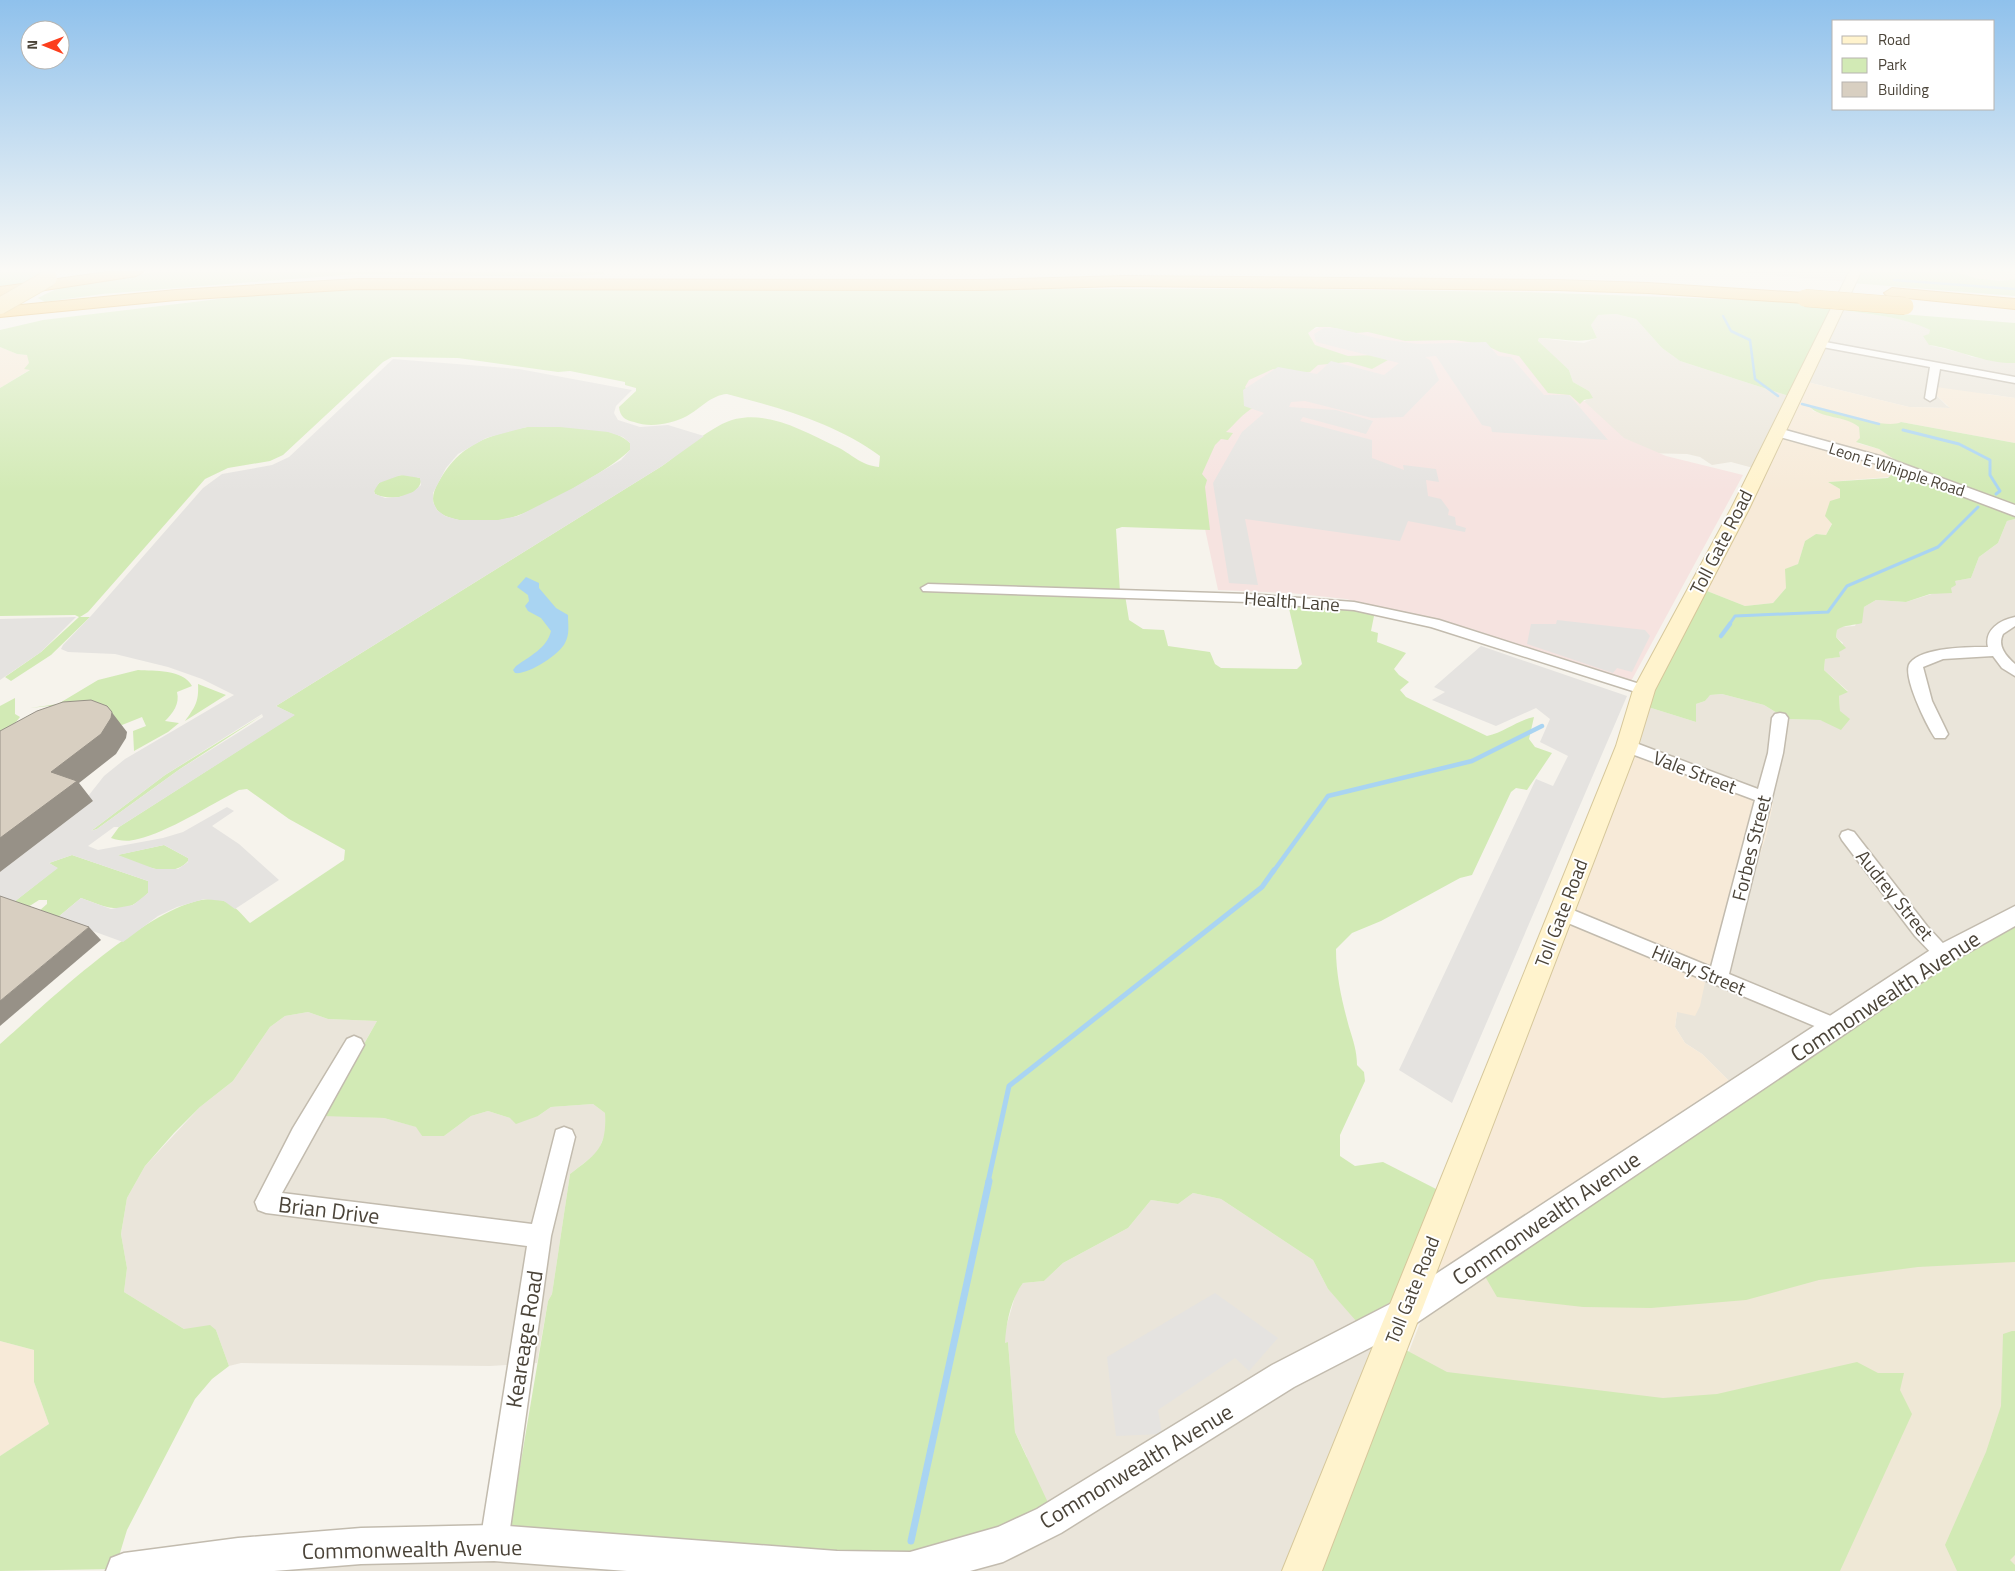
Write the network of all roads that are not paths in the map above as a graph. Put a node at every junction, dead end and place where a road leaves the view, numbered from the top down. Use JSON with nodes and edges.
{"nodes":[{"id":1,"x":1819,"y":345,"type":"edge"},
{"id":2,"x":1827,"y":345,"type":"edge"},
{"id":3,"x":1935,"y":366,"type":"junction"},
{"id":4,"x":2015,"y":380,"type":"edge"},
{"id":5,"x":1930,"y":398,"type":"dead end"},
{"id":6,"x":1778,"y":432,"type":"junction"},
{"id":7,"x":2015,"y":510,"type":"edge"},
{"id":8,"x":928,"y":588,"type":"dead end"},
{"id":9,"x":2015,"y":621,"type":"edge"},
{"id":10,"x":1995,"y":652,"type":"junction"},
{"id":11,"x":2015,"y":671,"type":"edge"},
{"id":12,"x":1644,"y":690,"type":"junction"},
{"id":13,"x":1780,"y":718,"type":"dead end"},
{"id":14,"x":1940,"y":734,"type":"dead end"},
{"id":15,"x":1627,"y":746,"type":"junction"},
{"id":16,"x":1763,"y":797,"type":"junction"},
{"id":17,"x":1848,"y":836,"type":"dead end"},
{"id":18,"x":1562,"y":912,"type":"junction"},
{"id":19,"x":2015,"y":915,"type":"edge"},
{"id":20,"x":1944,"y":954,"type":"junction"},
{"id":21,"x":1718,"y":978,"type":"junction"},
{"id":22,"x":1836,"y":1028,"type":"junction"},
{"id":23,"x":354,"y":1045,"type":"dead end"},
{"id":24,"x":564,"y":1137,"type":"dead end"},
{"id":25,"x":540,"y":1236,"type":"junction"},
{"id":26,"x":1401,"y":1315,"type":"junction"},
{"id":27,"x":494,"y":1543,"type":"junction"},
{"id":28,"x":124,"y":1571,"type":"edge"},
{"id":29,"x":1302,"y":1571,"type":"edge"}],
"edges":[{"from":1,"to":6,"type":"main road","name":"Toll Gate Road"},
{"from":2,"to":3,"type":"street"},
{"from":3,"to":4,"type":"street"},
{"from":3,"to":5,"type":"street"},
{"from":6,"to":7,"type":"street","name":"Leon E Whipple Road"},
{"from":6,"to":12,"type":"main road","name":"Toll Gate Road"},
{"from":8,"to":12,"type":"street","name":"Health Lane"},
{"from":9,"to":10,"type":"street"},
{"from":10,"to":11,"type":"street"},
{"from":10,"to":14,"type":"street"},
{"from":12,"to":15,"type":"main road","name":"Toll Gate Road"},
{"from":13,"to":16,"type":"street","name":"Forbes Street"},
{"from":15,"to":16,"type":"street","name":"Vale Street"},
{"from":15,"to":18,"type":"main road","name":"Toll Gate Road"},
{"from":16,"to":21,"type":"street","name":"Forbes Street"},
{"from":17,"to":20,"type":"street","name":"Audrey Street"},
{"from":18,"to":21,"type":"street","name":"Hilary Street"},
{"from":18,"to":26,"type":"main road","name":"Toll Gate Road"},
{"from":19,"to":20,"type":"street","name":"Commonwealth Avenue"},
{"from":20,"to":22,"type":"street","name":"Commonwealth Avenue"},
{"from":21,"to":22,"type":"street","name":"Hilary Street"},
{"from":22,"to":26,"type":"street","name":"Commonwealth Avenue"},
{"from":23,"to":25,"type":"street","name":"Brian Drive"},
{"from":24,"to":25,"type":"street","name":"Keareage Road"},
{"from":25,"to":27,"type":"street","name":"Keareage Road"},
{"from":26,"to":27,"type":"street","name":"Commonwealth Avenue"},
{"from":26,"to":29,"type":"main road","name":"Toll Gate Road"},
{"from":27,"to":28,"type":"street","name":"Commonwealth Avenue"}]}
